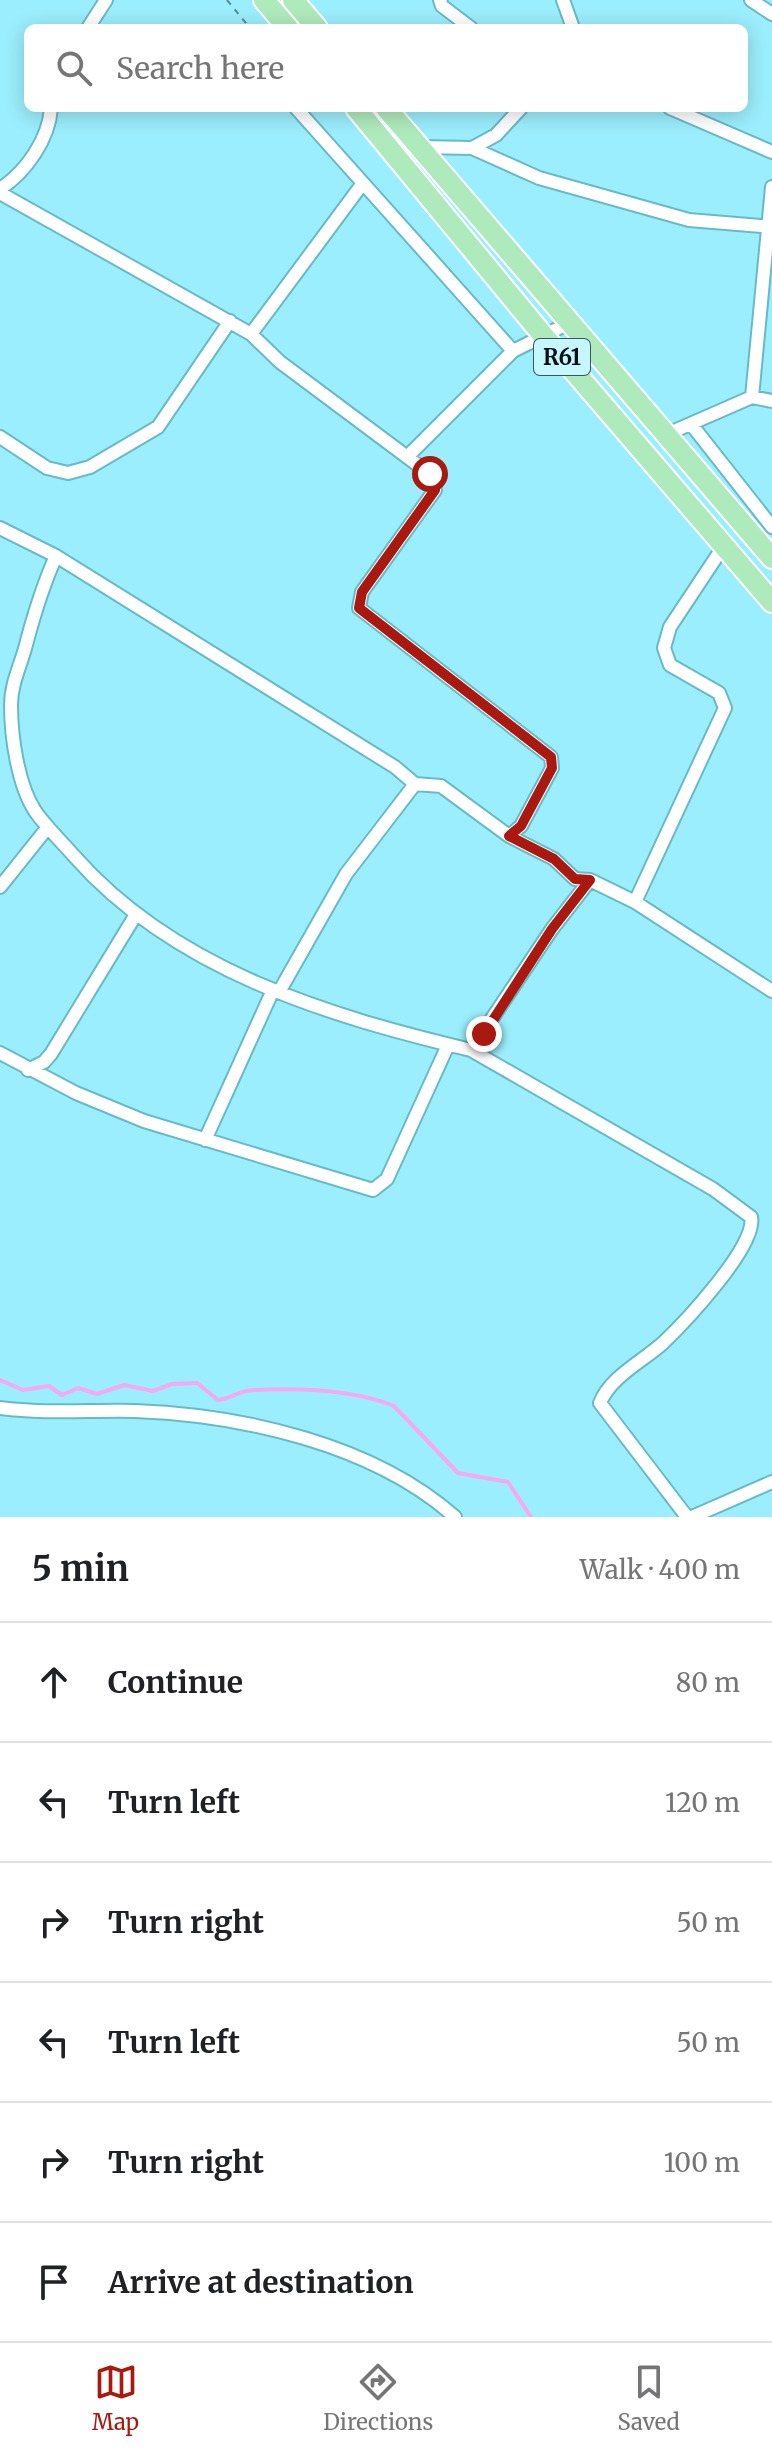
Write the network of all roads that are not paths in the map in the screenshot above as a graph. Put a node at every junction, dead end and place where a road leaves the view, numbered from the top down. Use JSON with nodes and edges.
{"nodes":[{"id":1,"x":106,"y":0,"type":"edge"},
{"id":2,"x":264,"y":0,"type":"edge"},
{"id":3,"x":293,"y":0,"type":"edge"},
{"id":4,"x":440,"y":0,"type":"edge"},
{"id":5,"x":563,"y":0,"type":"edge"},
{"id":6,"x":751,"y":0,"type":"edge"},
{"id":7,"x":772,"y":14,"type":"edge"},
{"id":8,"x":91,"y":24,"type":"edge"},
{"id":9,"x":285,"y":24,"type":"edge"},
{"id":10,"x":314,"y":24,"type":"edge"},
{"id":11,"x":466,"y":24,"type":"edge"},
{"id":12,"x":572,"y":24,"type":"edge"},
{"id":13,"x":51,"y":112,"type":"edge"},
{"id":14,"x":300,"y":112,"type":"edge"},
{"id":15,"x":359,"y":112,"type":"edge"},
{"id":16,"x":389,"y":112,"type":"edge"},
{"id":17,"x":517,"y":112,"type":"edge"},
{"id":18,"x":679,"y":112,"type":"edge"},
{"id":19,"x":420,"y":147,"type":"junction"},
{"id":20,"x":472,"y":148,"type":"junction"},
{"id":21,"x":772,"y":152,"type":"edge"},
{"id":22,"x":363,"y":183,"type":"junction"},
{"id":23,"x":772,"y":187,"type":"edge"},
{"id":24,"x":0,"y":191,"type":"edge"},
{"id":25,"x":770,"y":227,"type":"edge"},
{"id":26,"x":766,"y":318,"type":"edge"},
{"id":27,"x":230,"y":321,"type":"junction"},
{"id":28,"x":571,"y":322,"type":"junction"},
{"id":29,"x":251,"y":334,"type":"junction"},
{"id":30,"x":542,"y":334,"type":"junction"},
{"id":31,"x":513,"y":351,"type":"junction"},
{"id":32,"x":752,"y":397,"type":"junction"},
{"id":33,"x":772,"y":401,"type":"edge"},
{"id":34,"x":691,"y":424,"type":"junction"},
{"id":35,"x":665,"y":435,"type":"junction"},
{"id":36,"x":0,"y":437,"type":"edge"},
{"id":37,"x":407,"y":457,"type":"junction"},
{"id":38,"x":772,"y":527,"type":"edge"},
{"id":39,"x":0,"y":528,"type":"edge"},
{"id":40,"x":723,"y":547,"type":"junction"},
{"id":41,"x":56,"y":556,"type":"junction"},
{"id":42,"x":772,"y":558,"type":"edge"},
{"id":43,"x":772,"y":602,"type":"edge"},
{"id":44,"x":415,"y":784,"type":"junction"},
{"id":45,"x":48,"y":827,"type":"junction"},
{"id":46,"x":509,"y":836,"type":"junction"},
{"id":47,"x":590,"y":880,"type":"junction"},
{"id":48,"x":0,"y":887,"type":"edge"},
{"id":49,"x":635,"y":902,"type":"junction"},
{"id":50,"x":135,"y":916,"type":"junction"},
{"id":51,"x":276,"y":991,"type":"junction"},
{"id":52,"x":772,"y":991,"type":"edge"},
{"id":53,"x":448,"y":1045,"type":"junction"},
{"id":54,"x":471,"y":1050,"type":"junction"},
{"id":55,"x":0,"y":1053,"type":"edge"},
{"id":56,"x":28,"y":1070,"type":"junction"},
{"id":57,"x":205,"y":1140,"type":"junction"},
{"id":58,"x":0,"y":1408,"type":"edge"},
{"id":59,"x":772,"y":1482,"type":"edge"},
{"id":60,"x":455,"y":1517,"type":"edge"},
{"id":61,"x":689,"y":1517,"type":"edge"}],
"edges":[{"from":1,"to":8,"type":"street"},
{"from":2,"to":9,"type":"main road"},
{"from":3,"to":10,"type":"main road"},
{"from":4,"to":11,"type":"street"},
{"from":5,"to":12,"type":"street"},
{"from":6,"to":7,"type":"street"},
{"from":13,"to":24,"type":"street"},
{"from":14,"to":22,"type":"street"},
{"from":15,"to":30,"type":"main road","number":"R61"},
{"from":16,"to":19,"type":"main road","number":"R61"},
{"from":17,"to":20,"type":"street"},
{"from":18,"to":21,"type":"street"},
{"from":19,"to":20,"type":"street"},
{"from":19,"to":28,"type":"main road","number":"R61"},
{"from":20,"to":25,"type":"street"},
{"from":22,"to":29,"type":"street"},
{"from":22,"to":31,"type":"street"},
{"from":23,"to":25,"type":"street"},
{"from":24,"to":27,"type":"street"},
{"from":25,"to":26,"type":"street"},
{"from":26,"to":32,"type":"street"},
{"from":27,"to":29,"type":"street"},
{"from":27,"to":36,"type":"street"},
{"from":28,"to":30,"type":"street"},
{"from":28,"to":35,"type":"main road","number":"R61"},
{"from":29,"to":37,"type":"street"},
{"from":30,"to":31,"type":"street"},
{"from":30,"to":40,"type":"main road","number":"R61"},
{"from":31,"to":37,"type":"street"},
{"from":32,"to":33,"type":"street"},
{"from":32,"to":34,"type":"street"},
{"from":34,"to":35,"type":"street"},
{"from":34,"to":38,"type":"street"},
{"from":35,"to":42,"type":"main road","number":"R61"},
{"from":37,"to":46,"type":"street"},
{"from":39,"to":41,"type":"street"},
{"from":40,"to":43,"type":"main road","number":"R61"},
{"from":40,"to":49,"type":"street"},
{"from":41,"to":44,"type":"street"},
{"from":41,"to":45,"type":"street"},
{"from":44,"to":46,"type":"street"},
{"from":44,"to":51,"type":"street"},
{"from":45,"to":48,"type":"street"},
{"from":45,"to":50,"type":"street"},
{"from":46,"to":47,"type":"street"},
{"from":47,"to":49,"type":"street"},
{"from":47,"to":54,"type":"street"},
{"from":49,"to":52,"type":"street"},
{"from":50,"to":51,"type":"street"},
{"from":50,"to":56,"type":"street"},
{"from":51,"to":53,"type":"street"},
{"from":51,"to":57,"type":"street"},
{"from":53,"to":54,"type":"street"},
{"from":53,"to":57,"type":"street"},
{"from":54,"to":61,"type":"street"},
{"from":55,"to":56,"type":"street"},
{"from":56,"to":57,"type":"street"},
{"from":58,"to":60,"type":"street"},
{"from":59,"to":61,"type":"street"}]}
